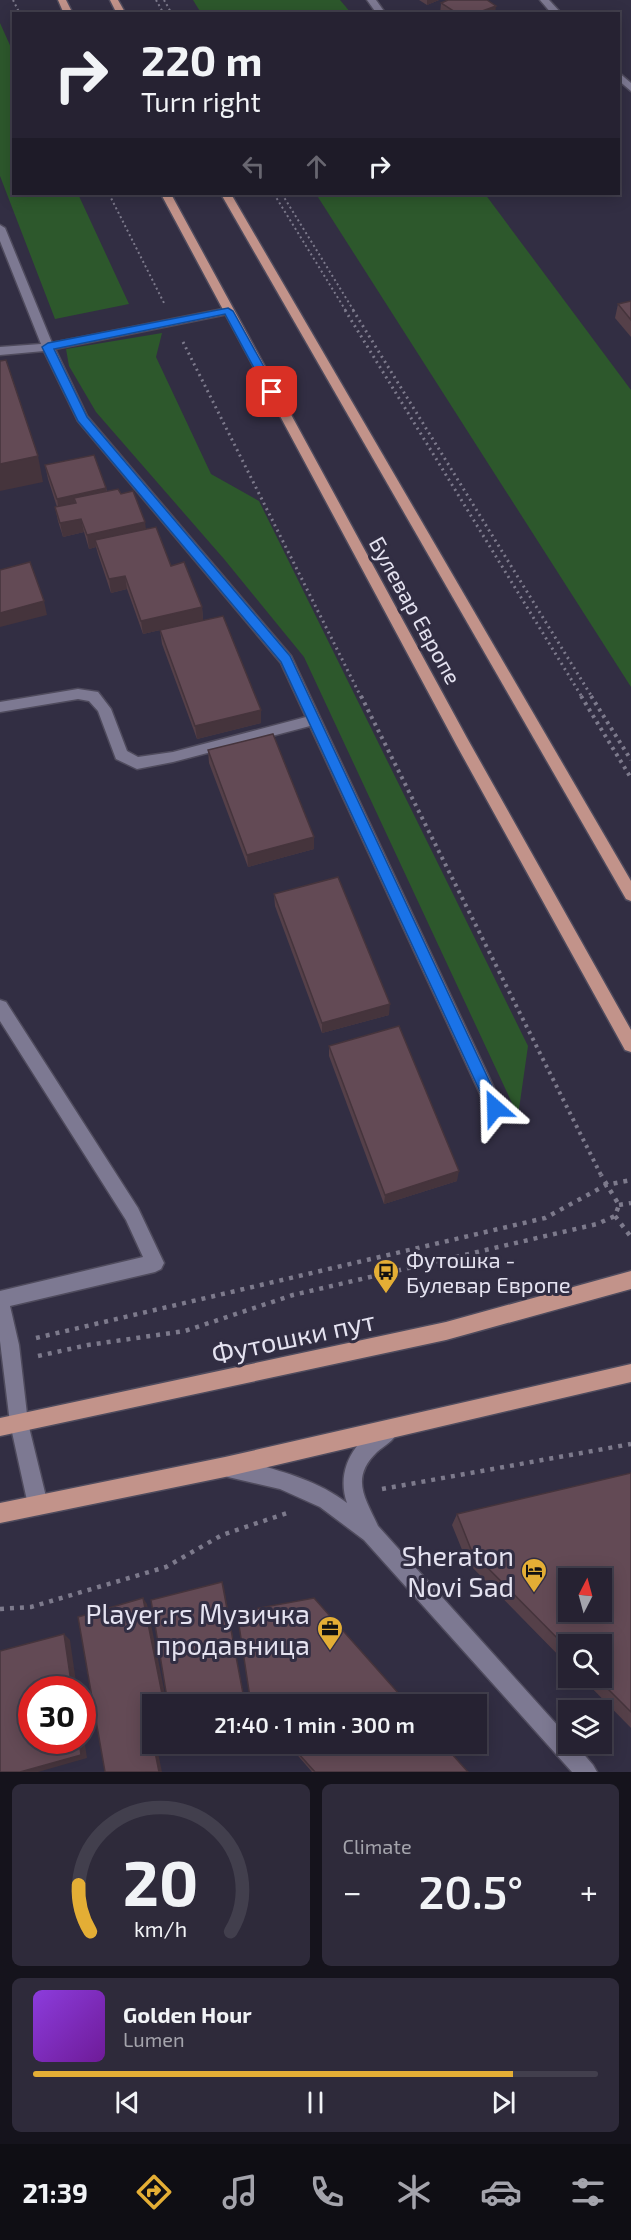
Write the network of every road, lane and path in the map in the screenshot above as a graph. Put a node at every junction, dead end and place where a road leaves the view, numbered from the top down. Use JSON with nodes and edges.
{"nodes":[{"id":1,"x":371,"y":0,"type":"edge"},
{"id":2,"x":544,"y":0,"type":"edge"},
{"id":3,"x":380,"y":12,"type":"edge"},
{"id":4,"x":556,"y":12,"type":"edge"},
{"id":5,"x":620,"y":77,"type":"edge"},
{"id":6,"x":631,"y":88,"type":"edge"},
{"id":7,"x":167,"y":195,"type":"edge"},
{"id":8,"x":227,"y":195,"type":"edge"},
{"id":9,"x":275,"y":195,"type":"edge"},
{"id":10,"x":283,"y":195,"type":"edge"},
{"id":11,"x":0,"y":228,"type":"edge"},
{"id":12,"x":228,"y":311,"type":"junction"},
{"id":13,"x":48,"y":347,"type":"junction"},
{"id":14,"x":0,"y":351,"type":"edge"},
{"id":15,"x":259,"y":493,"type":"dead end"},
{"id":16,"x":0,"y":707,"type":"edge"},
{"id":17,"x":314,"y":720,"type":"junction"},
{"id":18,"x":631,"y":760,"type":"edge"},
{"id":19,"x":631,"y":778,"type":"edge"},
{"id":20,"x":631,"y":895,"type":"edge"},
{"id":21,"x":0,"y":1007,"type":"edge"},
{"id":22,"x":631,"y":1045,"type":"edge"},
{"id":23,"x":495,"y":1108,"type":"dead end"},
{"id":24,"x":631,"y":1180,"type":"edge"},
{"id":25,"x":606,"y":1185,"type":"junction"},
{"id":26,"x":631,"y":1203,"type":"edge"},
{"id":27,"x":619,"y":1205,"type":"junction"},
{"id":28,"x":615,"y":1216,"type":"junction"},
{"id":29,"x":631,"y":1237,"type":"edge"},
{"id":30,"x":631,"y":1280,"type":"edge"},
{"id":31,"x":0,"y":1301,"type":"edge"},
{"id":32,"x":11,"y":1353,"type":"junction"},
{"id":33,"x":631,"y":1373,"type":"edge"},
{"id":34,"x":9,"y":1425,"type":"edge"},
{"id":35,"x":399,"y":1426,"type":"junction"},
{"id":36,"x":225,"y":1467,"type":"junction"},
{"id":37,"x":38,"y":1505,"type":"junction"},
{"id":38,"x":0,"y":1514,"type":"edge"},
{"id":39,"x":371,"y":1533,"type":"junction"},
{"id":40,"x":586,"y":1772,"type":"edge"}],
"edges":[{"from":1,"to":3,"type":"street"},
{"from":2,"to":4,"type":"street"},
{"from":5,"to":6,"type":"street"},
{"from":7,"to":12,"type":"main road","name":"Булевар Европе"},
{"from":8,"to":20,"type":"main road","name":"Булевар Европе"},
{"from":9,"to":19,"type":"path"},
{"from":10,"to":18,"type":"path"},
{"from":11,"to":13,"type":"street"},
{"from":12,"to":13,"type":"street"},
{"from":12,"to":22,"type":"main road","name":"Булевар Европе"},
{"from":13,"to":14,"type":"street"},
{"from":13,"to":17,"type":"street"},
{"from":15,"to":25,"type":"path"},
{"from":16,"to":17,"type":"street"},
{"from":17,"to":23,"type":"street"},
{"from":21,"to":31,"type":"street"},
{"from":24,"to":25,"type":"path"},
{"from":25,"to":27,"type":"path"},
{"from":25,"to":32,"type":"path"},
{"from":26,"to":27,"type":"path"},
{"from":27,"to":28,"type":"path"},
{"from":28,"to":29,"type":"path"},
{"from":28,"to":32,"type":"path"},
{"from":30,"to":34,"type":"main road","name":"Футошки пут"},
{"from":31,"to":32,"type":"street"},
{"from":32,"to":34,"type":"street"},
{"from":33,"to":35,"type":"main road"},
{"from":34,"to":37,"type":"street"},
{"from":35,"to":36,"type":"main road"},
{"from":35,"to":39,"type":"street"},
{"from":36,"to":37,"type":"main road"},
{"from":36,"to":39,"type":"street"},
{"from":37,"to":38,"type":"main road"},
{"from":39,"to":40,"type":"street"}]}
